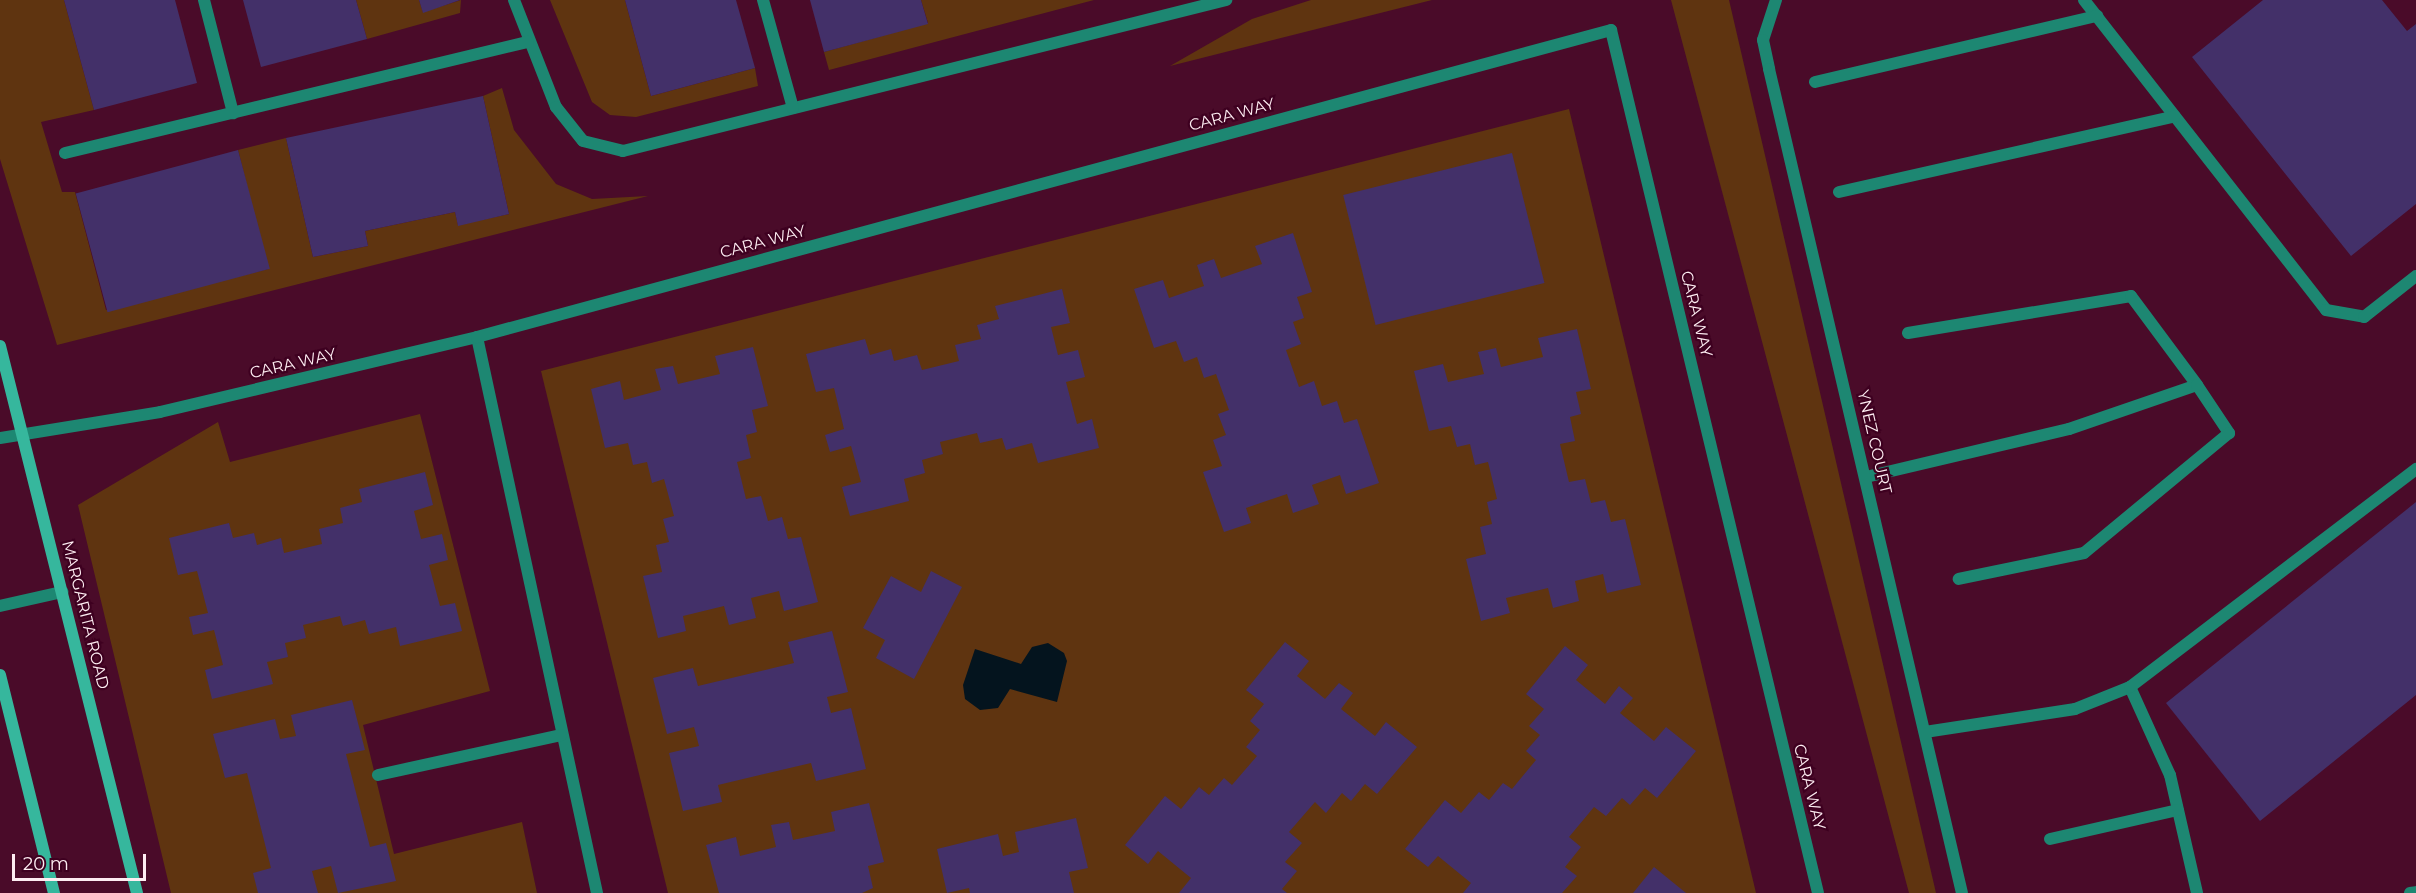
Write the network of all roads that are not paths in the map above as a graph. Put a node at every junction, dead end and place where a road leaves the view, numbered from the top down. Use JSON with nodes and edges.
{"nodes":[{"id":1,"x":204,"y":0,"type":"edge"},
{"id":2,"x":514,"y":0,"type":"edge"},
{"id":3,"x":763,"y":0,"type":"edge"},
{"id":4,"x":1226,"y":0,"type":"edge"},
{"id":5,"x":1776,"y":0,"type":"edge"},
{"id":6,"x":2084,"y":0,"type":"edge"},
{"id":7,"x":2097,"y":16,"type":"junction"},
{"id":8,"x":528,"y":42,"type":"junction"},
{"id":9,"x":1815,"y":82,"type":"dead end"},
{"id":10,"x":793,"y":108,"type":"junction"},
{"id":11,"x":233,"y":113,"type":"junction"},
{"id":12,"x":2175,"y":116,"type":"junction"},
{"id":13,"x":65,"y":153,"type":"dead end"},
{"id":14,"x":1839,"y":192,"type":"dead end"},
{"id":15,"x":2416,"y":276,"type":"edge"},
{"id":16,"x":1908,"y":333,"type":"dead end"},
{"id":17,"x":477,"y":337,"type":"junction"},
{"id":18,"x":0,"y":346,"type":"edge"},
{"id":19,"x":2197,"y":385,"type":"junction"},
{"id":20,"x":24,"y":432,"type":"junction"},
{"id":21,"x":0,"y":438,"type":"edge"},
{"id":22,"x":2416,"y":469,"type":"edge"},
{"id":23,"x":1866,"y":477,"type":"junction"},
{"id":24,"x":1959,"y":579,"type":"dead end"},
{"id":25,"x":62,"y":592,"type":"junction"},
{"id":26,"x":0,"y":606,"type":"edge"},
{"id":27,"x":0,"y":675,"type":"edge"},
{"id":28,"x":2130,"y":687,"type":"junction"},
{"id":29,"x":1925,"y":732,"type":"junction"},
{"id":30,"x":561,"y":735,"type":"junction"},
{"id":31,"x":378,"y":775,"type":"dead end"},
{"id":32,"x":2178,"y":810,"type":"junction"},
{"id":33,"x":2050,"y":839,"type":"dead end"},
{"id":34,"x":2416,"y":892,"type":"edge"},
{"id":35,"x":54,"y":893,"type":"edge"},
{"id":36,"x":137,"y":893,"type":"edge"},
{"id":37,"x":597,"y":893,"type":"edge"},
{"id":38,"x":1818,"y":893,"type":"edge"},
{"id":39,"x":1962,"y":893,"type":"edge"},
{"id":40,"x":2197,"y":893,"type":"edge"},
{"id":41,"x":2410,"y":893,"type":"edge"}],
"edges":[{"from":1,"to":11,"type":"street"},
{"from":2,"to":8,"type":"street"},
{"from":3,"to":10,"type":"street"},
{"from":4,"to":10,"type":"street"},
{"from":5,"to":23,"type":"street","name":"YNEZ COURT"},
{"from":6,"to":7,"type":"street"},
{"from":7,"to":9,"type":"street"},
{"from":7,"to":12,"type":"street"},
{"from":8,"to":10,"type":"street"},
{"from":8,"to":11,"type":"street"},
{"from":11,"to":13,"type":"street"},
{"from":12,"to":14,"type":"street"},
{"from":12,"to":15,"type":"street"},
{"from":16,"to":19,"type":"street"},
{"from":17,"to":20,"type":"street","name":"CARA WAY"},
{"from":17,"to":30,"type":"street"},
{"from":17,"to":38,"type":"street","name":"CARA WAY"},
{"from":18,"to":20,"type":"main road","name":"MARGARITA ROAD"},
{"from":19,"to":23,"type":"street"},
{"from":19,"to":24,"type":"street"},
{"from":20,"to":21,"type":"street","name":"CARA WAY"},
{"from":20,"to":25,"type":"main road","name":"MARGARITA ROAD"},
{"from":22,"to":28,"type":"street"},
{"from":23,"to":29,"type":"street","name":"YNEZ COURT"},
{"from":25,"to":26,"type":"street"},
{"from":25,"to":36,"type":"main road","name":"MARGARITA ROAD"},
{"from":27,"to":35,"type":"main road"},
{"from":28,"to":29,"type":"street"},
{"from":28,"to":32,"type":"street"},
{"from":29,"to":39,"type":"street","name":"YNEZ COURT"},
{"from":30,"to":31,"type":"street"},
{"from":30,"to":37,"type":"street"},
{"from":32,"to":33,"type":"street"},
{"from":32,"to":40,"type":"street"},
{"from":34,"to":41,"type":"street"}]}
